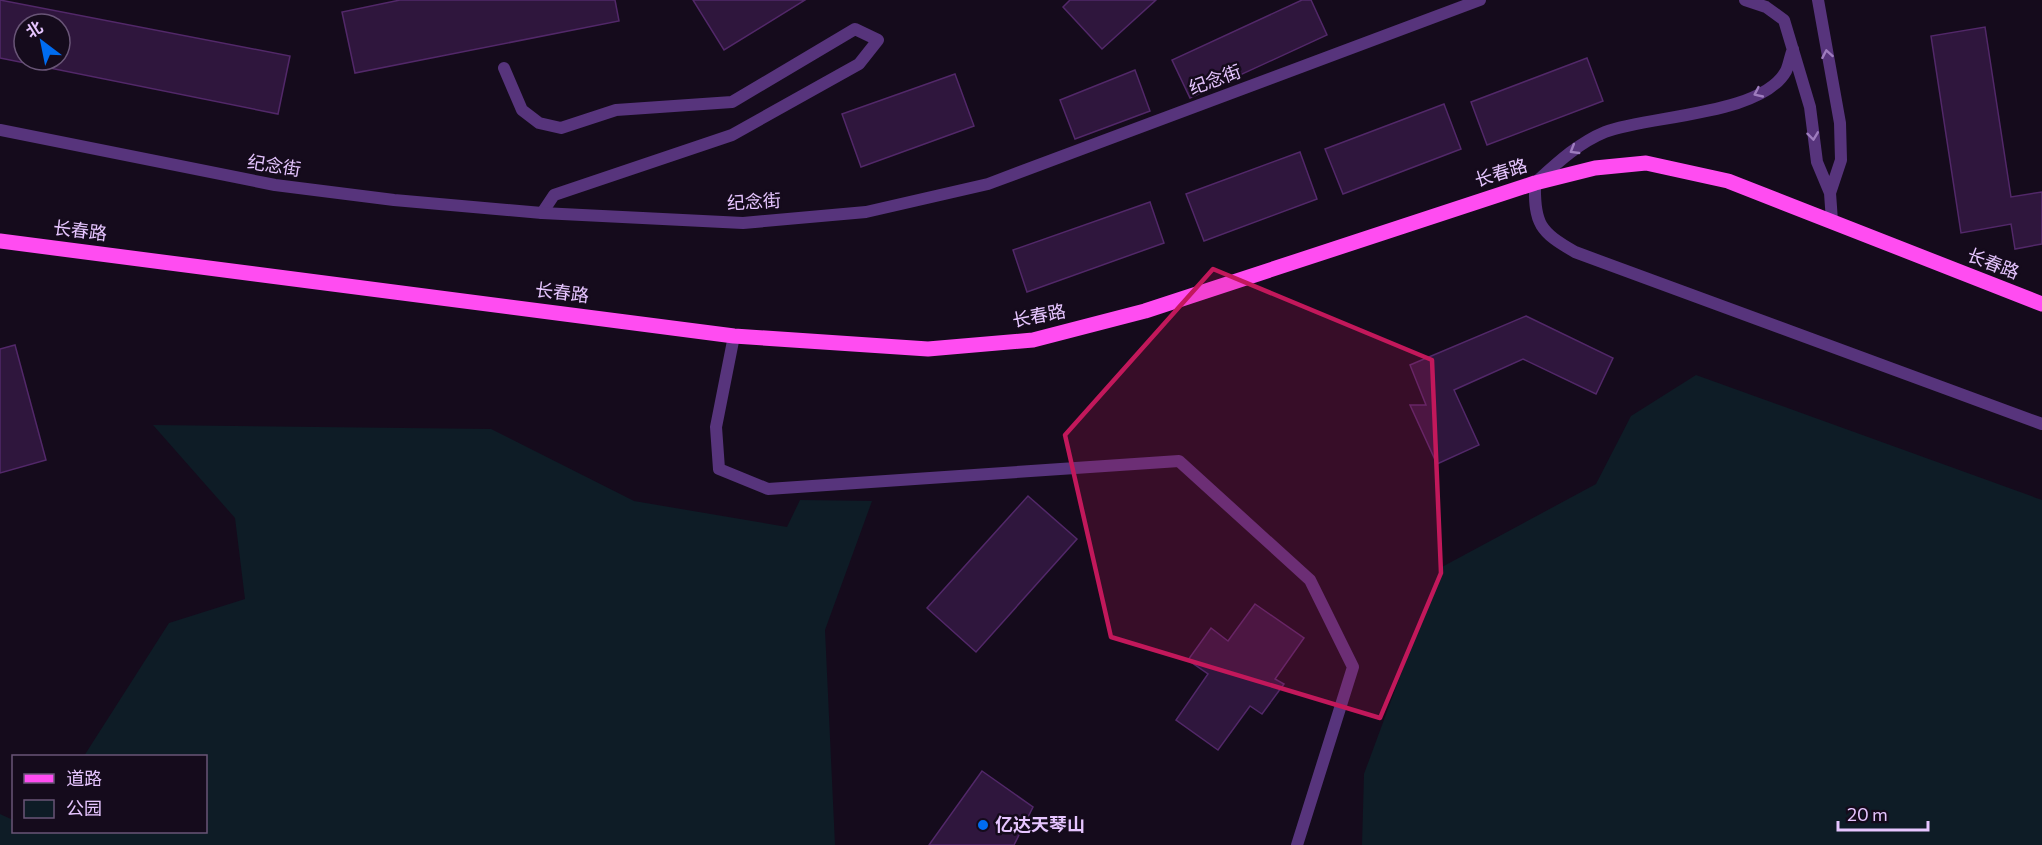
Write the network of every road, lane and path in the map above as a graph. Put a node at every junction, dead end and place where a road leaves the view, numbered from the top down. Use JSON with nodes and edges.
{"nodes":[{"id":1,"x":1480,"y":0,"type":"edge"},
{"id":2,"x":1745,"y":0,"type":"edge"},
{"id":3,"x":1819,"y":3,"type":"edge"},
{"id":4,"x":1792,"y":49,"type":"junction"},
{"id":5,"x":504,"y":68,"type":"dead end"},
{"id":6,"x":0,"y":129,"type":"edge"},
{"id":7,"x":1534,"y":183,"type":"junction"},
{"id":8,"x":1830,"y":194,"type":"junction"},
{"id":9,"x":542,"y":213,"type":"junction"},
{"id":10,"x":1832,"y":221,"type":"junction"},
{"id":11,"x":0,"y":241,"type":"edge"},
{"id":12,"x":2042,"y":304,"type":"edge"},
{"id":13,"x":735,"y":336,"type":"junction"},
{"id":14,"x":2042,"y":424,"type":"edge"},
{"id":15,"x":1297,"y":845,"type":"edge"}],
"edges":[{"from":1,"to":9,"type":"street","name":"纪念街"},
{"from":2,"to":4,"type":"street"},
{"from":8,"to":3,"type":"street","one_way":true},
{"from":4,"to":7,"type":"street","one_way":true},
{"from":4,"to":8,"type":"street","one_way":true},
{"from":5,"to":9,"type":"street"},
{"from":6,"to":9,"type":"street","name":"纪念街"},
{"from":7,"to":10,"type":"main road","name":"长春路"},
{"from":7,"to":13,"type":"main road","name":"长春路"},
{"from":7,"to":14,"type":"street"},
{"from":8,"to":10,"type":"street"},
{"from":10,"to":12,"type":"main road","name":"长春路"},
{"from":11,"to":13,"type":"main road","name":"长春路"},
{"from":13,"to":15,"type":"street"}]}
